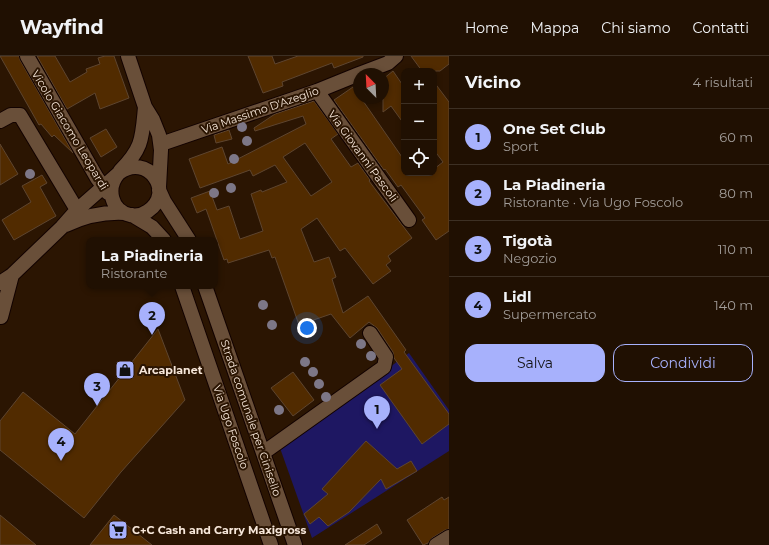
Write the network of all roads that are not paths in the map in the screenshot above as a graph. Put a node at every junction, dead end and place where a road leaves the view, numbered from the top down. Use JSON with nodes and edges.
{"nodes":[{"id":1,"x":27,"y":56,"type":"edge"},
{"id":2,"x":128,"y":56,"type":"edge"},
{"id":3,"x":396,"y":56,"type":"edge"},
{"id":4,"x":375,"y":68,"type":"edge"},
{"id":5,"x":353,"y":76,"type":"edge"},
{"id":6,"x":317,"y":91,"type":"junction"},
{"id":7,"x":145,"y":107,"type":"junction"},
{"id":8,"x":0,"y":121,"type":"edge"},
{"id":9,"x":161,"y":144,"type":"junction"},
{"id":10,"x":118,"y":173,"type":"junction"},
{"id":11,"x":103,"y":187,"type":"junction"},
{"id":12,"x":159,"y":189,"type":"junction"},
{"id":13,"x":77,"y":210,"type":"junction"},
{"id":14,"x":124,"y":211,"type":"junction"},
{"id":15,"x":409,"y":220,"type":"dead end"},
{"id":16,"x":62,"y":227,"type":"junction"},
{"id":17,"x":161,"y":237,"type":"edge"},
{"id":18,"x":187,"y":237,"type":"edge"},
{"id":19,"x":12,"y":275,"type":"junction"},
{"id":20,"x":0,"y":283,"type":"edge"},
{"id":21,"x":183,"y":289,"type":"edge"},
{"id":22,"x":206,"y":289,"type":"edge"},
{"id":23,"x":0,"y":316,"type":"edge"},
{"id":24,"x":370,"y":333,"type":"dead end"},
{"id":25,"x":263,"y":453,"type":"junction"},
{"id":26,"x":449,"y":537,"type":"edge"},
{"id":27,"x":271,"y":545,"type":"edge"},
{"id":28,"x":295,"y":545,"type":"edge"},
{"id":29,"x":436,"y":545,"type":"edge"}],
"edges":[{"from":1,"to":11,"type":"street","name":"Vicolo Giacomo Leopardi"},
{"from":2,"to":7,"type":"street"},
{"from":3,"to":4,"type":"street","name":"Via Massimo D'Azeglio"},
{"from":5,"to":6,"type":"street","name":"Via Massimo D'Azeglio"},
{"from":6,"to":9,"type":"street","name":"Via Massimo D'Azeglio"},
{"from":6,"to":15,"type":"street","name":"Via Giovanni Pascoli"},
{"from":7,"to":9,"type":"street"},
{"from":7,"to":10,"type":"street"},
{"from":8,"to":13,"type":"street"},
{"from":9,"to":12,"type":"street"},
{"from":10,"to":11,"type":"street"},
{"from":10,"to":12,"type":"street"},
{"from":10,"to":14,"type":"street"},
{"from":11,"to":13,"type":"street"},
{"from":11,"to":14,"type":"street","name":"Vicolo Giacomo Leopardi"},
{"from":12,"to":14,"type":"street"},
{"from":12,"to":18,"type":"street"},
{"from":13,"to":16,"type":"street"},
{"from":14,"to":16,"type":"street"},
{"from":14,"to":17,"type":"street"},
{"from":16,"to":19,"type":"street"},
{"from":19,"to":20,"type":"street"},
{"from":19,"to":23,"type":"street"},
{"from":21,"to":27,"type":"street","name":"Via Ugo Foscolo"},
{"from":22,"to":25,"type":"street","name":"Strada comunale per Cinisello"},
{"from":24,"to":25,"type":"street"},
{"from":25,"to":28,"type":"street","name":"Strada comunale per Cinisello"},
{"from":26,"to":29,"type":"street"}]}
